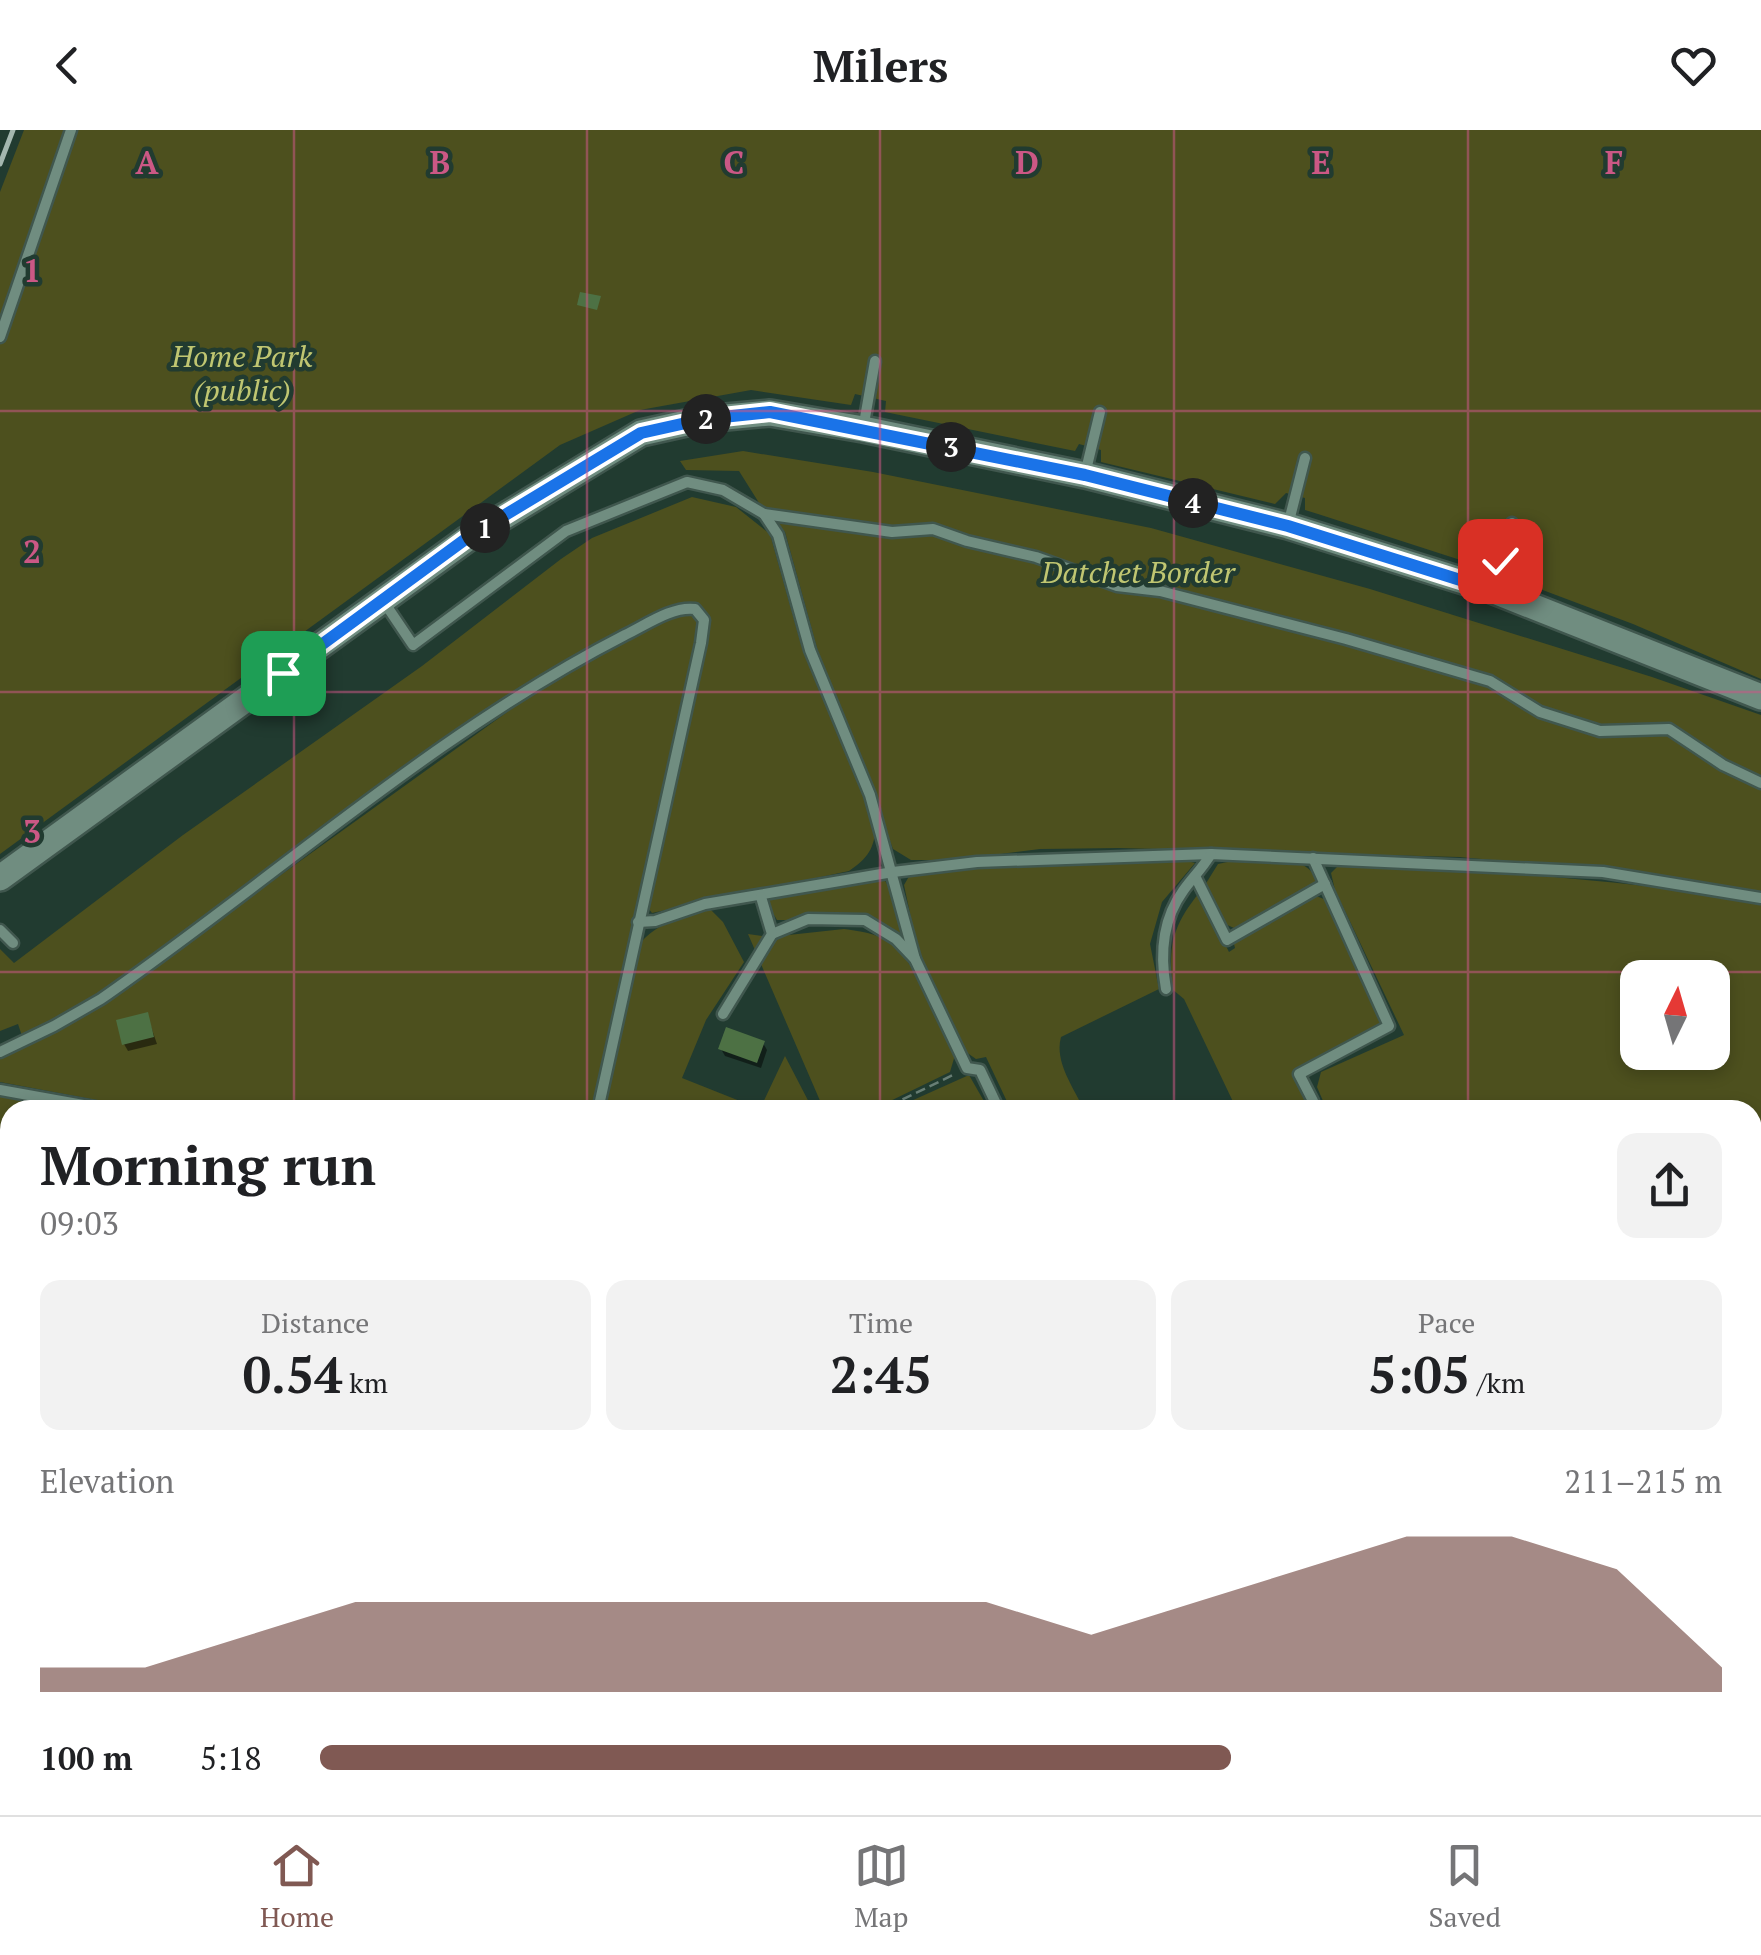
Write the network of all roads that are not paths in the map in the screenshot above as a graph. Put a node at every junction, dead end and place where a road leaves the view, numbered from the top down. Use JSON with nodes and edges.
{"nodes":[{"id":1,"x":72,"y":130,"type":"edge"},
{"id":2,"x":0,"y":337,"type":"edge"},
{"id":3,"x":875,"y":361,"type":"dead end"},
{"id":4,"x":1100,"y":412,"type":"dead end"},
{"id":5,"x":863,"y":429,"type":"junction"},
{"id":6,"x":1305,"y":458,"type":"dead end"},
{"id":7,"x":1085,"y":475,"type":"junction"},
{"id":8,"x":764,"y":514,"type":"junction"},
{"id":9,"x":1512,"y":523,"type":"dead end"},
{"id":10,"x":1288,"y":526,"type":"junction"},
{"id":11,"x":1489,"y":589,"type":"junction"},
{"id":12,"x":382,"y":600,"type":"junction"},
{"id":13,"x":1761,"y":697,"type":"edge"},
{"id":14,"x":1761,"y":784,"type":"edge"},
{"id":15,"x":1211,"y":854,"type":"junction"},
{"id":16,"x":1313,"y":858,"type":"junction"},
{"id":17,"x":893,"y":872,"type":"junction"},
{"id":18,"x":0,"y":878,"type":"edge"},
{"id":19,"x":1196,"y":878,"type":"junction"},
{"id":20,"x":1325,"y":884,"type":"junction"},
{"id":21,"x":760,"y":897,"type":"junction"},
{"id":22,"x":1761,"y":898,"type":"edge"},
{"id":23,"x":638,"y":922,"type":"junction"},
{"id":24,"x":0,"y":930,"type":"edge"},
{"id":25,"x":772,"y":934,"type":"junction"},
{"id":26,"x":13,"y":943,"type":"dead end"},
{"id":27,"x":914,"y":958,"type":"junction"},
{"id":28,"x":1166,"y":989,"type":"dead end"},
{"id":29,"x":724,"y":1014,"type":"dead end"},
{"id":30,"x":0,"y":1052,"type":"edge"},
{"id":31,"x":0,"y":1090,"type":"edge"},
{"id":32,"x":55,"y":1100,"type":"edge"},
{"id":33,"x":600,"y":1100,"type":"edge"},
{"id":34,"x":994,"y":1100,"type":"edge"},
{"id":35,"x":1312,"y":1100,"type":"edge"}],
"edges":[{"from":1,"to":2,"type":"lane"},
{"from":3,"to":5,"type":"lane"},
{"from":4,"to":7,"type":"lane"},
{"from":5,"to":7,"type":"main road"},
{"from":5,"to":12,"type":"main road"},
{"from":6,"to":10,"type":"lane"},
{"from":7,"to":10,"type":"main road"},
{"from":8,"to":12,"type":"lane"},
{"from":8,"to":14,"type":"lane"},
{"from":8,"to":17,"type":"lane"},
{"from":9,"to":11,"type":"lane"},
{"from":10,"to":11,"type":"main road"},
{"from":11,"to":13,"type":"main road"},
{"from":12,"to":18,"type":"main road"},
{"from":15,"to":16,"type":"lane"},
{"from":15,"to":17,"type":"lane"},
{"from":15,"to":19,"type":"lane"},
{"from":16,"to":20,"type":"lane"},
{"from":16,"to":22,"type":"lane"},
{"from":17,"to":21,"type":"lane"},
{"from":17,"to":27,"type":"lane"},
{"from":19,"to":20,"type":"lane"},
{"from":19,"to":28,"type":"lane"},
{"from":20,"to":35,"type":"lane"},
{"from":21,"to":23,"type":"lane"},
{"from":21,"to":25,"type":"lane"},
{"from":23,"to":30,"type":"lane"},
{"from":23,"to":33,"type":"lane"},
{"from":24,"to":26,"type":"lane"},
{"from":25,"to":27,"type":"lane"},
{"from":25,"to":29,"type":"lane"},
{"from":27,"to":34,"type":"lane"},
{"from":31,"to":32,"type":"lane"}]}
